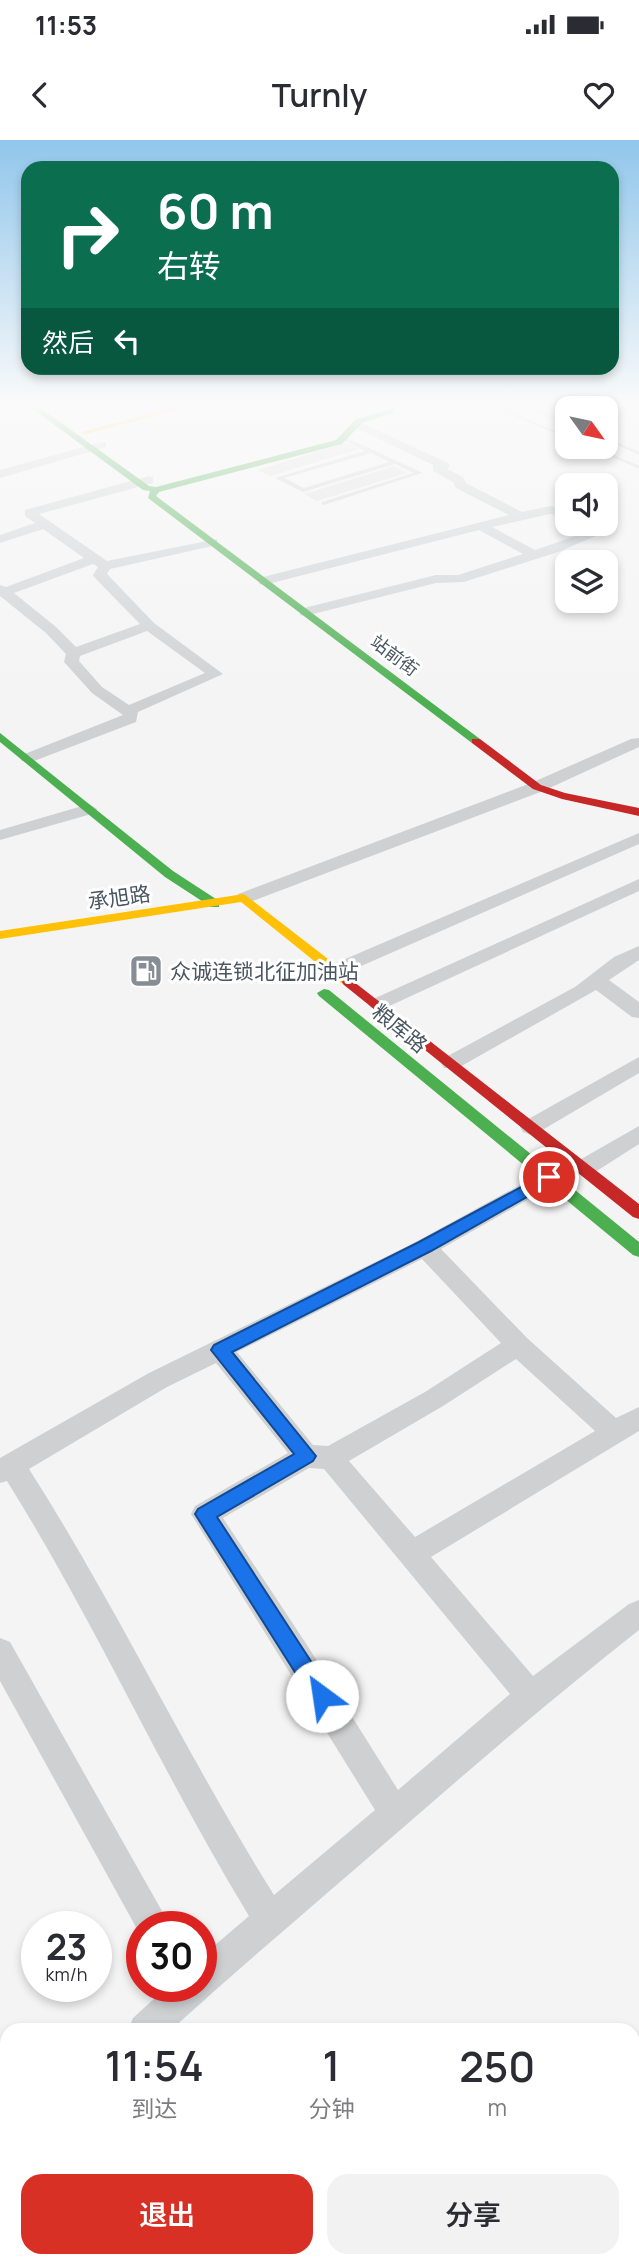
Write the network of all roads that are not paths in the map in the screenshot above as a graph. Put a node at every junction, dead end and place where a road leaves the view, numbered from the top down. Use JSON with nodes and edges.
{"nodes":[{"id":1,"x":61,"y":503,"type":"edge"},
{"id":2,"x":161,"y":503,"type":"edge"},
{"id":3,"x":495,"y":503,"type":"edge"},
{"id":4,"x":555,"y":511,"type":"edge"},
{"id":5,"x":520,"y":516,"type":"junction"},
{"id":6,"x":45,"y":524,"type":"junction"},
{"id":7,"x":482,"y":527,"type":"junction"},
{"id":8,"x":587,"y":536,"type":"edge"},
{"id":9,"x":0,"y":539,"type":"edge"},
{"id":10,"x":212,"y":542,"type":"junction"},
{"id":11,"x":534,"y":555,"type":"junction"},
{"id":12,"x":99,"y":563,"type":"junction"},
{"id":13,"x":264,"y":581,"type":"junction"},
{"id":14,"x":5,"y":596,"type":"edge"},
{"id":15,"x":305,"y":612,"type":"junction"},
{"id":16,"x":149,"y":625,"type":"junction"},
{"id":17,"x":73,"y":653,"type":"junction"},
{"id":18,"x":128,"y":711,"type":"junction"},
{"id":19,"x":0,"y":736,"type":"edge"},
{"id":20,"x":637,"y":742,"type":"dead end"},
{"id":21,"x":28,"y":758,"type":"junction"},
{"id":22,"x":537,"y":787,"type":"junction"},
{"id":23,"x":89,"y":809,"type":"junction"},
{"id":24,"x":639,"y":812,"type":"edge"},
{"id":25,"x":0,"y":835,"type":"edge"},
{"id":26,"x":639,"y":838,"type":"edge"},
{"id":27,"x":639,"y":884,"type":"edge"},
{"id":28,"x":244,"y":898,"type":"junction"},
{"id":29,"x":215,"y":904,"type":"junction"},
{"id":30,"x":234,"y":920,"type":"dead end"},
{"id":31,"x":0,"y":935,"type":"edge"},
{"id":32,"x":639,"y":952,"type":"edge"},
{"id":33,"x":335,"y":970,"type":"junction"},
{"id":34,"x":306,"y":978,"type":"dead end"},
{"id":35,"x":597,"y":981,"type":"junction"},
{"id":36,"x":377,"y":1004,"type":"junction"},
{"id":37,"x":639,"y":1012,"type":"edge"},
{"id":38,"x":451,"y":1063,"type":"junction"},
{"id":39,"x":639,"y":1064,"type":"edge"},
{"id":40,"x":531,"y":1127,"type":"junction"},
{"id":41,"x":639,"y":1134,"type":"edge"},
{"id":42,"x":583,"y":1168,"type":"junction"},
{"id":43,"x":549,"y":1177,"type":"junction"},
{"id":44,"x":639,"y":1213,"type":"edge"},
{"id":45,"x":425,"y":1247,"type":"junction"},
{"id":46,"x":639,"y":1251,"type":"edge"},
{"id":47,"x":518,"y":1345,"type":"junction"},
{"id":48,"x":220,"y":1350,"type":"junction"},
{"id":49,"x":639,"y":1418,"type":"edge"},
{"id":50,"x":616,"y":1434,"type":"junction"},
{"id":51,"x":319,"y":1457,"type":"junction"},
{"id":52,"x":6,"y":1469,"type":"edge"},
{"id":53,"x":413,"y":1553,"type":"junction"},
{"id":54,"x":639,"y":1613,"type":"edge"},
{"id":55,"x":0,"y":1652,"type":"edge"},
{"id":56,"x":531,"y":1696,"type":"junction"},
{"id":57,"x":395,"y":1814,"type":"junction"},
{"id":58,"x":145,"y":1911,"type":"edge"},
{"id":59,"x":271,"y":1921,"type":"junction"},
{"id":60,"x":217,"y":1966,"type":"edge"},
{"id":61,"x":175,"y":2002,"type":"edge"},
{"id":62,"x":153,"y":2023,"type":"edge"}],
"edges":[{"from":1,"to":6,"type":"street"},
{"from":2,"to":10,"type":"main road","name":"站前街"},
{"from":3,"to":5,"type":"street"},
{"from":4,"to":5,"type":"street"},
{"from":5,"to":7,"type":"street"},
{"from":6,"to":9,"type":"street"},
{"from":6,"to":12,"type":"street"},
{"from":7,"to":11,"type":"street"},
{"from":7,"to":13,"type":"street"},
{"from":8,"to":11,"type":"street"},
{"from":10,"to":12,"type":"street"},
{"from":10,"to":13,"type":"main road","name":"站前街"},
{"from":11,"to":15,"type":"street"},
{"from":12,"to":14,"type":"street"},
{"from":12,"to":16,"type":"street"},
{"from":13,"to":15,"type":"main road","name":"站前街"},
{"from":14,"to":17,"type":"street"},
{"from":15,"to":22,"type":"main road","name":"站前街"},
{"from":16,"to":17,"type":"street"},
{"from":16,"to":18,"type":"street"},
{"from":17,"to":18,"type":"street"},
{"from":18,"to":21,"type":"street"},
{"from":19,"to":21,"type":"main road"},
{"from":20,"to":22,"type":"street"},
{"from":21,"to":23,"type":"main road"},
{"from":22,"to":24,"type":"main road","name":"站前街"},
{"from":22,"to":28,"type":"street"},
{"from":23,"to":25,"type":"street"},
{"from":23,"to":29,"type":"main road"},
{"from":26,"to":33,"type":"street"},
{"from":27,"to":36,"type":"street"},
{"from":28,"to":29,"type":"main road","name":"承旭路"},
{"from":28,"to":33,"type":"main road","name":"粮库路"},
{"from":29,"to":30,"type":"main road"},
{"from":29,"to":31,"type":"main road","name":"承旭路"},
{"from":32,"to":35,"type":"street"},
{"from":33,"to":36,"type":"main road","name":"粮库路"},
{"from":34,"to":43,"type":"main road","name":"粮库路"},
{"from":35,"to":37,"type":"street"},
{"from":35,"to":38,"type":"street"},
{"from":36,"to":38,"type":"main road","name":"粮库路"},
{"from":38,"to":40,"type":"main road","name":"粮库路"},
{"from":39,"to":40,"type":"street"},
{"from":40,"to":42,"type":"main road","name":"粮库路"},
{"from":41,"to":42,"type":"street"},
{"from":42,"to":44,"type":"main road","name":"粮库路"},
{"from":43,"to":45,"type":"street"},
{"from":43,"to":46,"type":"main road","name":"粮库路"},
{"from":45,"to":47,"type":"street"},
{"from":45,"to":48,"type":"street"},
{"from":47,"to":50,"type":"street"},
{"from":47,"to":51,"type":"street"},
{"from":48,"to":51,"type":"street"},
{"from":48,"to":52,"type":"street"},
{"from":49,"to":50,"type":"street"},
{"from":50,"to":53,"type":"street"},
{"from":51,"to":53,"type":"street"},
{"from":51,"to":57,"type":"street"},
{"from":52,"to":59,"type":"street"},
{"from":53,"to":56,"type":"street"},
{"from":54,"to":56,"type":"street"},
{"from":55,"to":58,"type":"street"},
{"from":56,"to":57,"type":"street"},
{"from":57,"to":59,"type":"street"},
{"from":59,"to":60,"type":"street"},
{"from":61,"to":62,"type":"street"}]}
